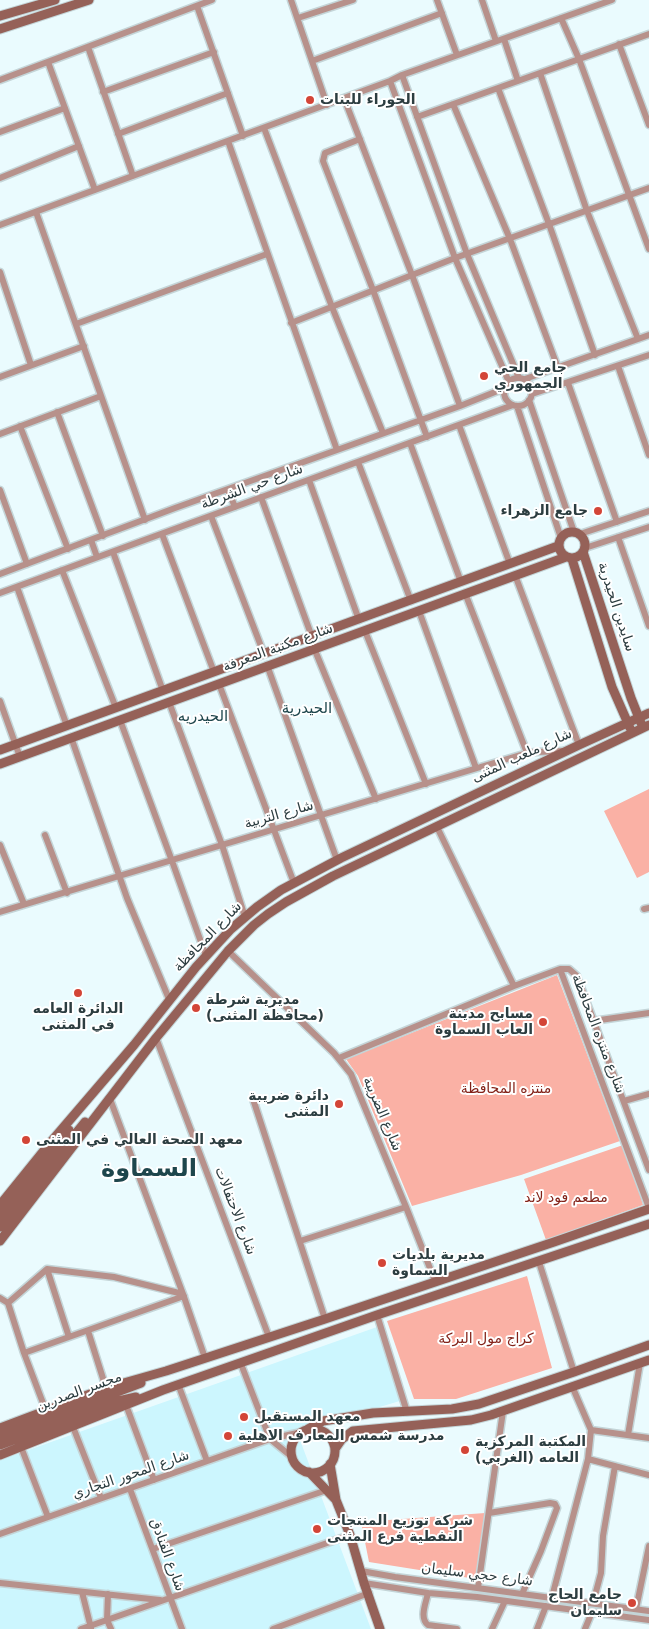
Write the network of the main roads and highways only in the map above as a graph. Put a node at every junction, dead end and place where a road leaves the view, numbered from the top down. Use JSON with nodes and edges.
{"nodes":[{"id":1,"x":55,"y":0,"type":"edge"},
{"id":2,"x":89,"y":0,"type":"edge"},
{"id":3,"x":0,"y":16,"type":"edge"},
{"id":4,"x":0,"y":29,"type":"edge"},
{"id":5,"x":559,"y":542,"type":"junction"},
{"id":6,"x":584,"y":550,"type":"junction"},
{"id":7,"x":569,"y":558,"type":"junction"},
{"id":8,"x":649,"y":714,"type":"edge"},
{"id":9,"x":639,"y":718,"type":"junction"},
{"id":10,"x":628,"y":723,"type":"junction"},
{"id":11,"x":646,"y":726,"type":"edge"},
{"id":12,"x":632,"y":732,"type":"junction"},
{"id":13,"x":0,"y":750,"type":"edge"},
{"id":14,"x":0,"y":764,"type":"edge"},
{"id":15,"x":407,"y":826,"type":"junction"},
{"id":16,"x":413,"y":837,"type":"junction"},
{"id":17,"x":91,"y":1096,"type":"junction"},
{"id":18,"x":107,"y":1102,"type":"junction"},
{"id":19,"x":72,"y":1132,"type":"junction"},
{"id":20,"x":0,"y":1205,"type":"edge"},
{"id":21,"x":649,"y":1209,"type":"edge"},
{"id":22,"x":0,"y":1216,"type":"edge"},
{"id":23,"x":649,"y":1224,"type":"edge"},
{"id":24,"x":0,"y":1227,"type":"edge"},
{"id":25,"x":0,"y":1241,"type":"edge"},
{"id":26,"x":649,"y":1345,"type":"edge"},
{"id":27,"x":649,"y":1360,"type":"edge"},
{"id":28,"x":163,"y":1390,"type":"junction"},
{"id":29,"x":111,"y":1395,"type":"junction"},
{"id":30,"x":0,"y":1428,"type":"edge"},
{"id":31,"x":305,"y":1430,"type":"junction"},
{"id":32,"x":0,"y":1436,"type":"edge"},
{"id":33,"x":0,"y":1445,"type":"edge"},
{"id":34,"x":335,"y":1449,"type":"junction"},
{"id":35,"x":0,"y":1455,"type":"edge"},
{"id":36,"x":330,"y":1464,"type":"junction"},
{"id":37,"x":309,"y":1472,"type":"junction"},
{"id":38,"x":336,"y":1500,"type":"junction"},
{"id":39,"x":380,"y":1629,"type":"edge"}],
"edges":[{"from":1,"to":3,"type":"main road"},
{"from":2,"to":4,"type":"main road"},
{"from":5,"to":6,"type":"main road"},
{"from":5,"to":7,"type":"main road"},
{"from":5,"to":13,"type":"main road","name":"شارع مكتبة المعرفة"},
{"from":6,"to":7,"type":"main road"},
{"from":6,"to":9,"type":"main road","name":"سايدين الحيدرية"},
{"from":7,"to":10,"type":"main road","name":"سايدين الحيدرية"},
{"from":7,"to":14,"type":"main road","name":"شارع مكتبة المعرفة"},
{"from":8,"to":9,"type":"main road","name":"شارع ملعب المثنى"},
{"from":9,"to":10,"type":"main road","name":"شارع ملعب المثنى"},
{"from":9,"to":11,"type":"main road","name":"سايدين الحيدرية"},
{"from":10,"to":12,"type":"main road","name":"سايدين الحيدرية"},
{"from":10,"to":15,"type":"main road","name":"شارع ملعب المثنى"},
{"from":11,"to":12,"type":"main road","name":"شارع ملعب المثنى"},
{"from":12,"to":16,"type":"main road","name":"شارع ملعب المثنى"},
{"from":15,"to":16,"type":"main road"},
{"from":15,"to":17,"type":"main road","name":"شارع المحافظة"},
{"from":16,"to":18,"type":"main road","name":"شارع المحافظة"},
{"from":17,"to":19,"type":"main road"},
{"from":17,"to":20,"type":"main road"},
{"from":18,"to":19,"type":"main road"},
{"from":18,"to":25,"type":"main road"},
{"from":19,"to":22,"type":"main road"},
{"from":19,"to":24,"type":"main road"},
{"from":21,"to":29,"type":"main road","name":"مجسر الصدرين"},
{"from":23,"to":28,"type":"main road"},
{"from":26,"to":31,"type":"main road"},
{"from":27,"to":34,"type":"main road"},
{"from":28,"to":29,"type":"main road","name":"مجسر الصدرين"},
{"from":28,"to":35,"type":"main road"},
{"from":29,"to":30,"type":"main road"},
{"from":29,"to":32,"type":"main road","name":"مجسر الصدرين"},
{"from":29,"to":33,"type":"main road","name":"مجسر الصدرين"},
{"from":31,"to":34,"type":"main road"},
{"from":31,"to":37,"type":"main road"},
{"from":34,"to":36,"type":"main road"},
{"from":36,"to":37,"type":"main road"},
{"from":36,"to":38,"type":"main road"},
{"from":37,"to":38,"type":"main road"},
{"from":38,"to":39,"type":"main road"}]}
